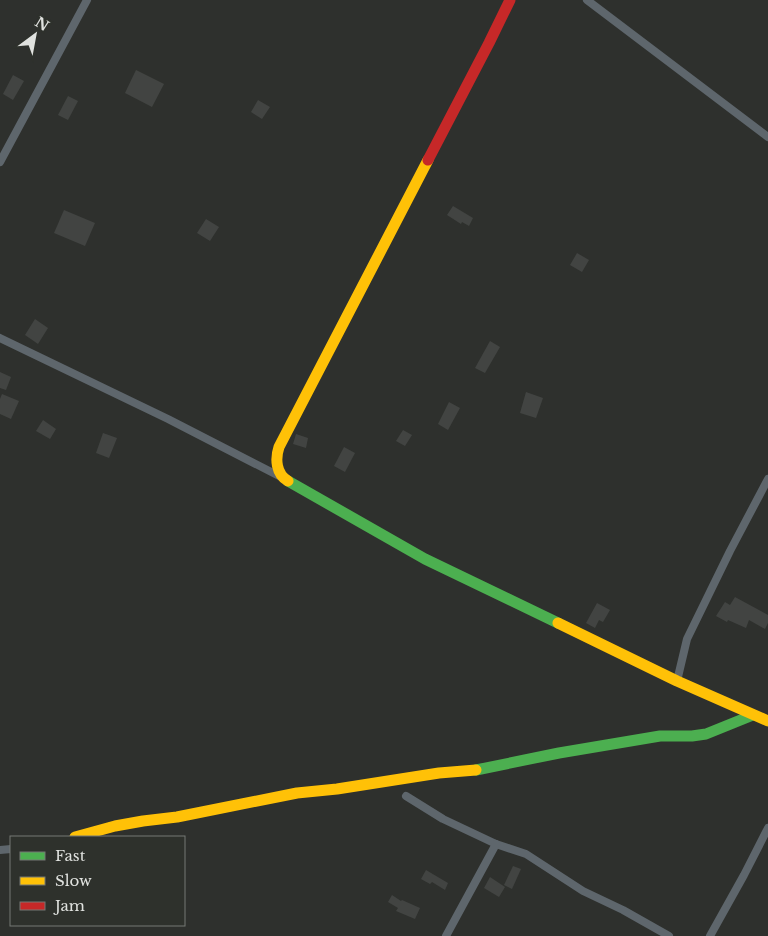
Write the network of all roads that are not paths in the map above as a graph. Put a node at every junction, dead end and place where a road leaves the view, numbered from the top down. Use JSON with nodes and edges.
{"nodes":[{"id":1,"x":87,"y":0,"type":"edge"},
{"id":2,"x":510,"y":0,"type":"edge"},
{"id":3,"x":587,"y":0,"type":"edge"},
{"id":4,"x":768,"y":137,"type":"edge"},
{"id":5,"x":0,"y":162,"type":"edge"},
{"id":6,"x":0,"y":338,"type":"edge"},
{"id":7,"x":284,"y":479,"type":"junction"},
{"id":8,"x":768,"y":479,"type":"edge"},
{"id":9,"x":677,"y":681,"type":"junction"},
{"id":10,"x":753,"y":715,"type":"junction"},
{"id":11,"x":768,"y":721,"type":"edge"},
{"id":12,"x":406,"y":796,"type":"dead end"},
{"id":13,"x":768,"y":828,"type":"edge"},
{"id":14,"x":79,"y":836,"type":"edge"},
{"id":15,"x":496,"y":844,"type":"junction"},
{"id":16,"x":446,"y":936,"type":"edge"},
{"id":17,"x":669,"y":936,"type":"edge"},
{"id":18,"x":710,"y":936,"type":"edge"}],
"edges":[{"from":1,"to":5,"type":"street"},
{"from":2,"to":7,"type":"street"},
{"from":3,"to":4,"type":"street"},
{"from":6,"to":7,"type":"street"},
{"from":7,"to":9,"type":"street"},
{"from":8,"to":9,"type":"street"},
{"from":9,"to":10,"type":"street"},
{"from":10,"to":11,"type":"street"},
{"from":10,"to":14,"type":"street"},
{"from":12,"to":15,"type":"street"},
{"from":13,"to":18,"type":"street"},
{"from":15,"to":16,"type":"street"},
{"from":15,"to":17,"type":"street"}]}
